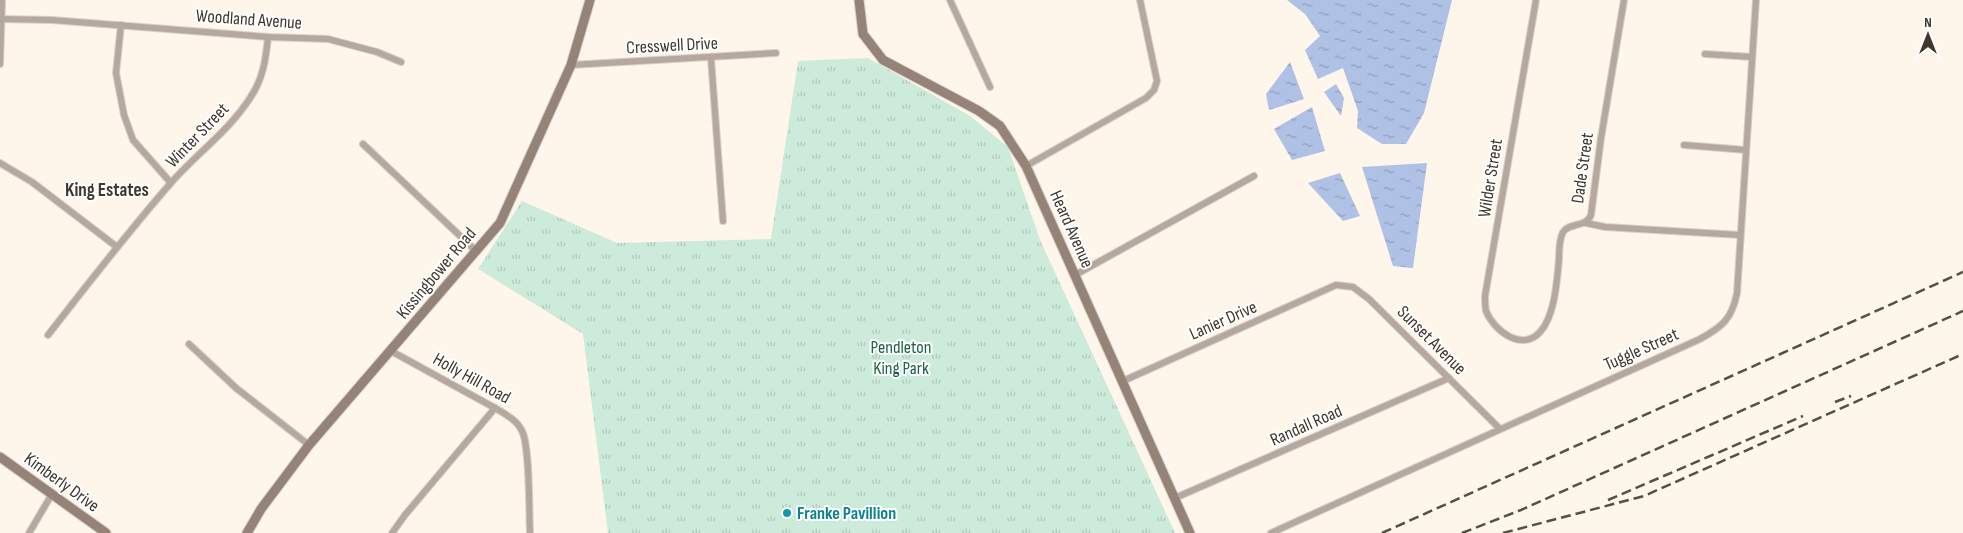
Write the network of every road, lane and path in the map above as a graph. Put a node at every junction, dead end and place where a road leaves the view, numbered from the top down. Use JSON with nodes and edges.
{"nodes":[{"id":1,"x":2,"y":0,"type":"edge"},
{"id":2,"x":590,"y":0,"type":"edge"},
{"id":3,"x":859,"y":0,"type":"edge"},
{"id":4,"x":950,"y":0,"type":"edge"},
{"id":5,"x":1140,"y":0,"type":"edge"},
{"id":6,"x":1536,"y":0,"type":"edge"},
{"id":7,"x":1624,"y":0,"type":"edge"},
{"id":8,"x":1756,"y":0,"type":"edge"},
{"id":9,"x":1,"y":19,"type":"edge"},
{"id":10,"x":121,"y":25,"type":"junction"},
{"id":11,"x":268,"y":37,"type":"junction"},
{"id":12,"x":776,"y":53,"type":"dead end"},
{"id":13,"x":1705,"y":54,"type":"dead end"},
{"id":14,"x":711,"y":58,"type":"junction"},
{"id":15,"x":1752,"y":58,"type":"junction"},
{"id":16,"x":401,"y":62,"type":"dead end"},
{"id":17,"x":0,"y":64,"type":"edge"},
{"id":18,"x":571,"y":65,"type":"junction"},
{"id":19,"x":990,"y":87,"type":"dead end"},
{"id":20,"x":363,"y":144,"type":"dead end"},
{"id":21,"x":1684,"y":145,"type":"dead end"},
{"id":22,"x":1746,"y":150,"type":"junction"},
{"id":23,"x":0,"y":163,"type":"edge"},
{"id":24,"x":1026,"y":166,"type":"junction"},
{"id":25,"x":1254,"y":176,"type":"dead end"},
{"id":26,"x":171,"y":183,"type":"junction"},
{"id":27,"x":723,"y":222,"type":"dead end"},
{"id":28,"x":1586,"y":223,"type":"junction"},
{"id":29,"x":1740,"y":236,"type":"junction"},
{"id":30,"x":117,"y":247,"type":"junction"},
{"id":31,"x":476,"y":252,"type":"junction"},
{"id":32,"x":1075,"y":276,"type":"junction"},
{"id":33,"x":1336,"y":285,"type":"joint"},
{"id":34,"x":48,"y":336,"type":"dead end"},
{"id":35,"x":1524,"y":340,"type":"joint"},
{"id":36,"x":189,"y":344,"type":"dead end"},
{"id":37,"x":391,"y":351,"type":"junction"},
{"id":38,"x":1449,"y":378,"type":"junction"},
{"id":39,"x":1123,"y":382,"type":"junction"},
{"id":40,"x":495,"y":408,"type":"junction"},
{"id":41,"x":1500,"y":429,"type":"junction"},
{"id":42,"x":308,"y":445,"type":"junction"},
{"id":43,"x":0,"y":457,"type":"edge"},
{"id":44,"x":52,"y":494,"type":"junction"},
{"id":45,"x":1175,"y":498,"type":"junction"},
{"id":46,"x":29,"y":533,"type":"edge"},
{"id":47,"x":106,"y":533,"type":"edge"},
{"id":48,"x":247,"y":533,"type":"edge"},
{"id":49,"x":392,"y":533,"type":"edge"},
{"id":50,"x":530,"y":533,"type":"edge"},
{"id":51,"x":1190,"y":533,"type":"edge"},
{"id":52,"x":1271,"y":533,"type":"edge"}],
"edges":[{"from":1,"to":9,"type":"street"},
{"from":2,"to":18,"type":"street","name":"Kissingbower Road"},
{"from":3,"to":24,"type":"street","name":"Heard Avenue"},
{"from":4,"to":19,"type":"street"},
{"from":5,"to":24,"type":"street"},
{"from":6,"to":35,"type":"street","name":"Wilder Street"},
{"from":7,"to":28,"type":"street","name":"Dade Street"},
{"from":8,"to":15,"type":"street","name":"Tuggle Street"},
{"from":9,"to":10,"type":"street","name":"Woodland Avenue"},
{"from":9,"to":17,"type":"street"},
{"from":10,"to":11,"type":"street","name":"Woodland Avenue"},
{"from":10,"to":26,"type":"street"},
{"from":11,"to":16,"type":"street","name":"Woodland Avenue"},
{"from":11,"to":26,"type":"street","name":"Winter Street"},
{"from":12,"to":14,"type":"street","name":"Cresswell Drive"},
{"from":13,"to":15,"type":"street"},
{"from":14,"to":18,"type":"street","name":"Cresswell Drive"},
{"from":14,"to":27,"type":"street"},
{"from":15,"to":22,"type":"street","name":"Tuggle Street"},
{"from":18,"to":31,"type":"street","name":"Kissingbower Road"},
{"from":20,"to":31,"type":"street"},
{"from":21,"to":22,"type":"street"},
{"from":22,"to":29,"type":"street","name":"Tuggle Street"},
{"from":23,"to":30,"type":"street"},
{"from":24,"to":32,"type":"street","name":"Heard Avenue"},
{"from":25,"to":32,"type":"street"},
{"from":26,"to":30,"type":"street","name":"Winter Street"},
{"from":28,"to":29,"type":"street"},
{"from":28,"to":35,"type":"street","name":"Dade Street"},
{"from":29,"to":41,"type":"street","name":"Tuggle Street"},
{"from":30,"to":34,"type":"street","name":"Winter Street"},
{"from":31,"to":37,"type":"street","name":"Kissingbower Road"},
{"from":32,"to":39,"type":"street","name":"Heard Avenue"},
{"from":33,"to":38,"type":"street","name":"Sunset Avenue"},
{"from":33,"to":39,"type":"street","name":"Lanier Drive"},
{"from":36,"to":42,"type":"street"},
{"from":37,"to":40,"type":"street","name":"Holly Hill Road"},
{"from":37,"to":42,"type":"street","name":"Kissingbower Road"},
{"from":38,"to":41,"type":"street","name":"Sunset Avenue"},
{"from":38,"to":45,"type":"street","name":"Randall Road"},
{"from":39,"to":45,"type":"street","name":"Heard Avenue"},
{"from":40,"to":49,"type":"street"},
{"from":40,"to":50,"type":"street","name":"Holly Hill Road"},
{"from":41,"to":52,"type":"street","name":"Tuggle Street"},
{"from":42,"to":48,"type":"street","name":"Kissingbower Road"},
{"from":43,"to":44,"type":"street","name":"Kimberly Drive"},
{"from":44,"to":46,"type":"street"},
{"from":44,"to":47,"type":"street","name":"Kimberly Drive"},
{"from":45,"to":51,"type":"street","name":"Heard Avenue"}]}
